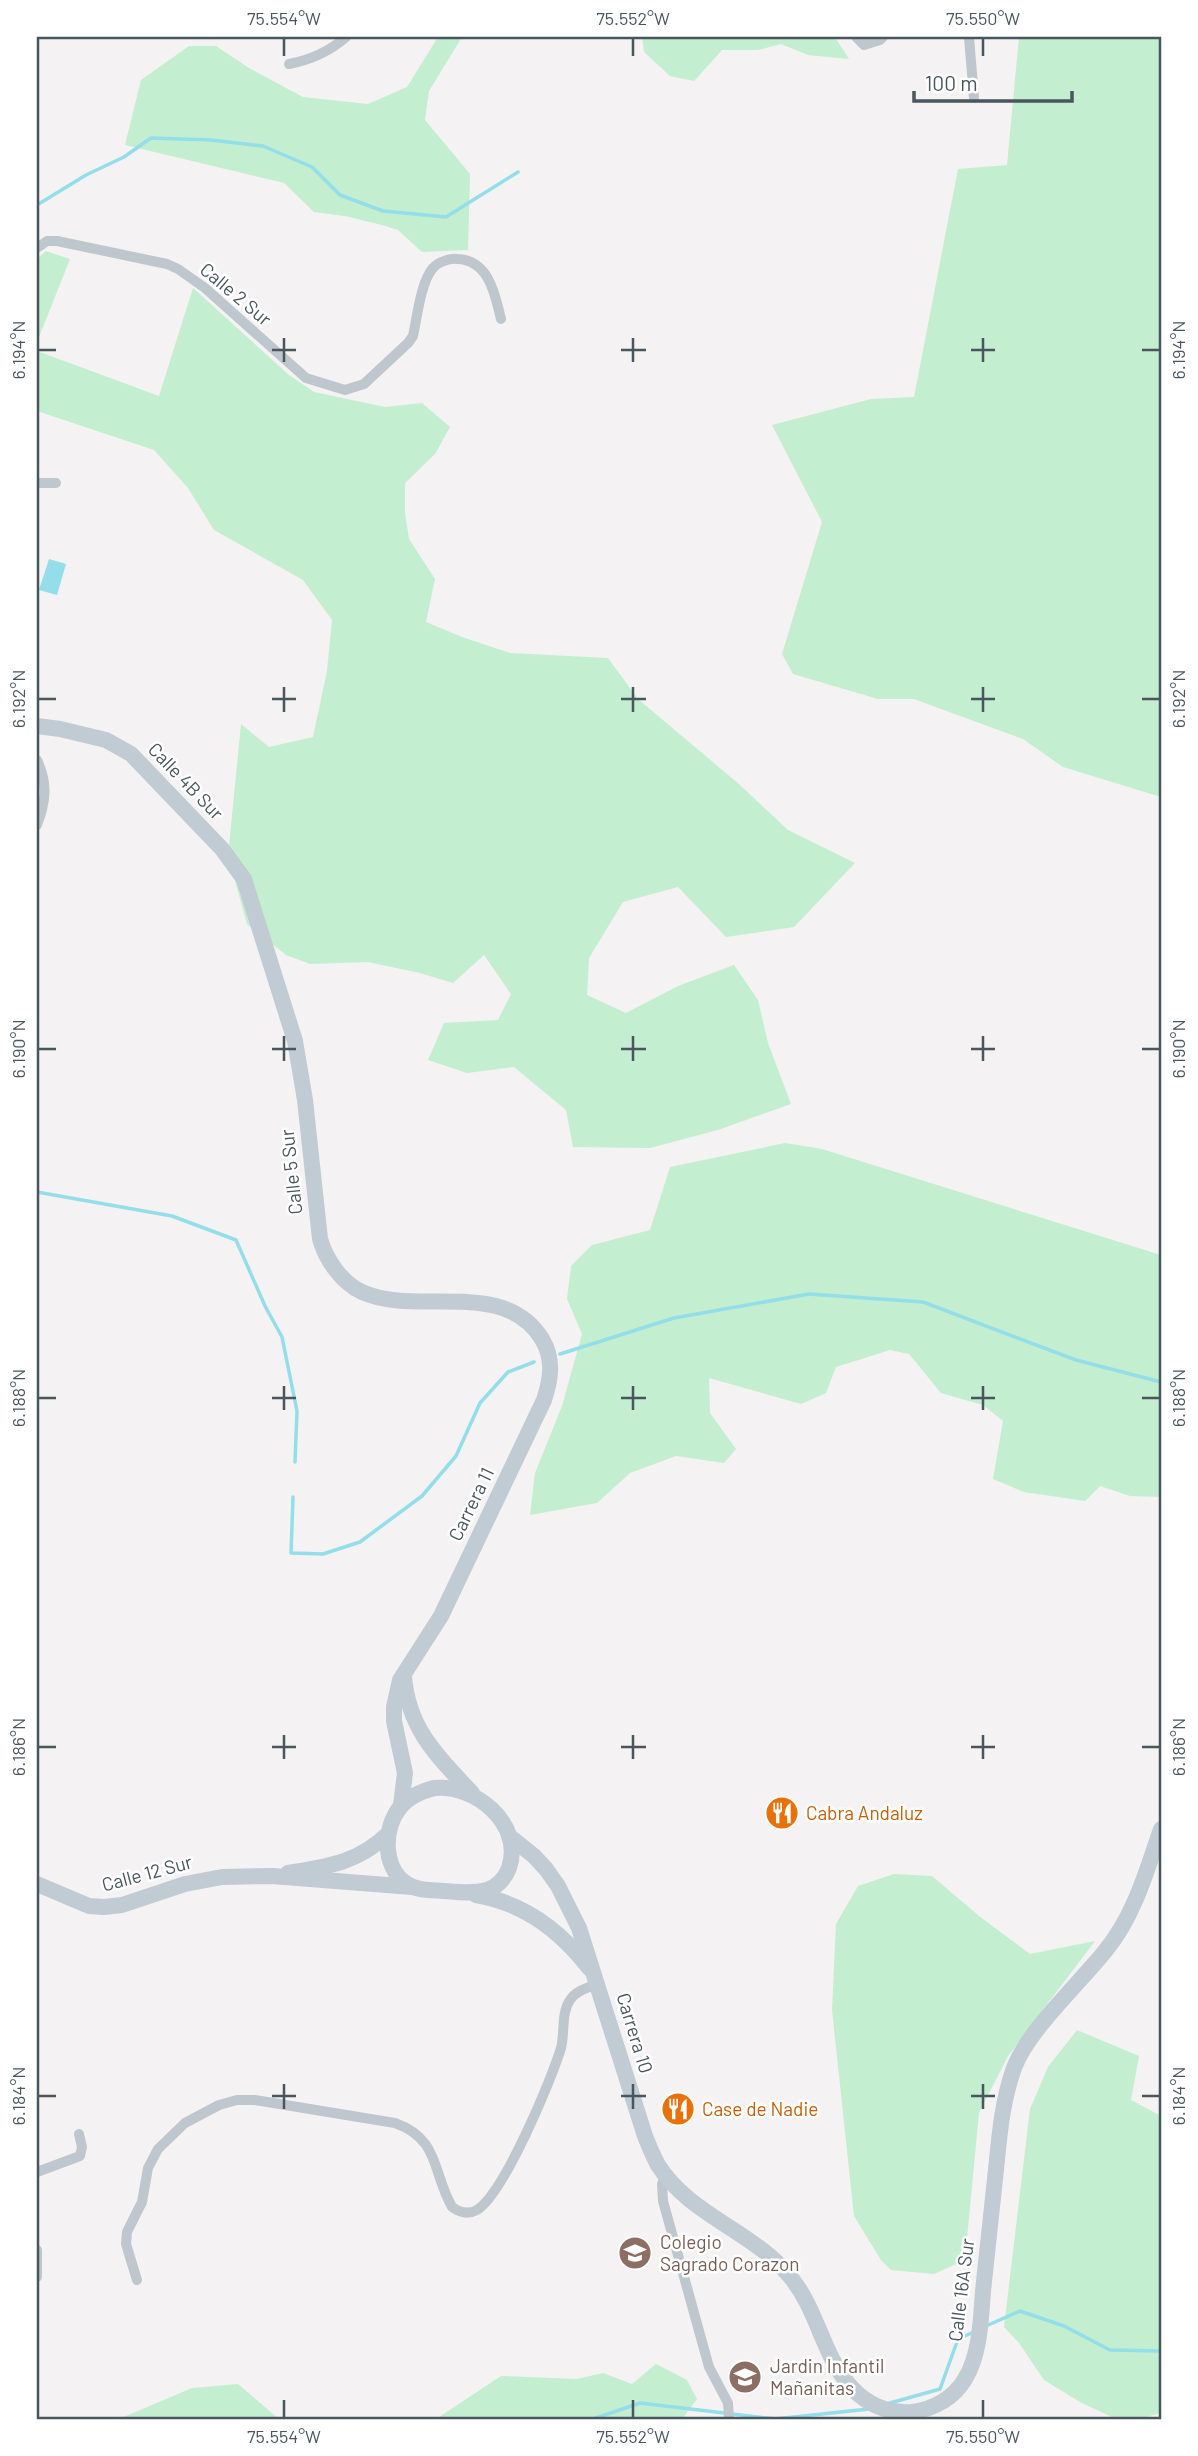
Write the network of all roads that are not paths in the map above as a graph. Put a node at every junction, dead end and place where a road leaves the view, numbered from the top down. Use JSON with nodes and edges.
{"nodes":[{"id":1,"x":346,"y":37,"type":"edge"},
{"id":2,"x":856,"y":37,"type":"edge"},
{"id":3,"x":883,"y":37,"type":"edge"},
{"id":4,"x":969,"y":37,"type":"edge"},
{"id":5,"x":289,"y":64,"type":"dead end"},
{"id":6,"x":974,"y":98,"type":"dead end"},
{"id":7,"x":37,"y":248,"type":"edge"},
{"id":8,"x":501,"y":319,"type":"dead end"},
{"id":9,"x":37,"y":483,"type":"edge"},
{"id":10,"x":56,"y":483,"type":"dead end"},
{"id":11,"x":37,"y":726,"type":"edge"},
{"id":12,"x":37,"y":760,"type":"edge"},
{"id":13,"x":37,"y":825,"type":"edge"},
{"id":14,"x":222,"y":849,"type":"joint"},
{"id":15,"x":545,"y":1344,"type":"joint"},
{"id":16,"x":404,"y":1674,"type":"junction"},
{"id":17,"x":475,"y":1796,"type":"junction"},
{"id":18,"x":401,"y":1805,"type":"junction"},
{"id":19,"x":1161,"y":1829,"type":"edge"},
{"id":20,"x":388,"y":1834,"type":"junction"},
{"id":21,"x":509,"y":1836,"type":"junction"},
{"id":22,"x":272,"y":1876,"type":"junction"},
{"id":23,"x":37,"y":1884,"type":"edge"},
{"id":24,"x":412,"y":1887,"type":"junction"},
{"id":25,"x":467,"y":1893,"type":"junction"},
{"id":26,"x":596,"y":1980,"type":"junction"},
{"id":27,"x":79,"y":2134,"type":"dead end"},
{"id":28,"x":37,"y":2172,"type":"edge"},
{"id":29,"x":666,"y":2175,"type":"junction"},
{"id":30,"x":37,"y":2250,"type":"edge"},
{"id":31,"x":37,"y":2277,"type":"edge"},
{"id":32,"x":137,"y":2280,"type":"dead end"},
{"id":33,"x":729,"y":2419,"type":"edge"}],
"edges":[{"from":1,"to":5,"type":"street"},
{"from":2,"to":3,"type":"street"},
{"from":4,"to":6,"type":"street"},
{"from":7,"to":8,"type":"street","name":"Calle 2 Sur"},
{"from":9,"to":10,"type":"street"},
{"from":11,"to":14,"type":"main road","name":"Calle 4B Sur"},
{"from":12,"to":13,"type":"street"},
{"from":14,"to":15,"type":"main road","name":"Calle 5 Sur"},
{"from":15,"to":16,"type":"main road","name":"Carrera 11"},
{"from":16,"to":17,"type":"main road"},
{"from":16,"to":18,"type":"main road","name":"Carrera 11"},
{"from":17,"to":18,"type":"main road"},
{"from":17,"to":21,"type":"main road"},
{"from":18,"to":20,"type":"main road"},
{"from":19,"to":29,"type":"main road","name":"Calle 16A Sur"},
{"from":20,"to":22,"type":"main road","name":"Calle 12 Sur"},
{"from":20,"to":24,"type":"main road"},
{"from":21,"to":25,"type":"main road"},
{"from":21,"to":26,"type":"main road","name":"Carrera 10"},
{"from":22,"to":23,"type":"main road","name":"Calle 12 Sur"},
{"from":22,"to":24,"type":"main road","name":"Calle 12 Sur"},
{"from":24,"to":25,"type":"main road"},
{"from":25,"to":26,"type":"main road","name":"Carrera 10"},
{"from":26,"to":29,"type":"main road","name":"Carrera 10"},
{"from":26,"to":32,"type":"street"},
{"from":27,"to":28,"type":"street"},
{"from":29,"to":33,"type":"street"},
{"from":30,"to":31,"type":"street"}]}
